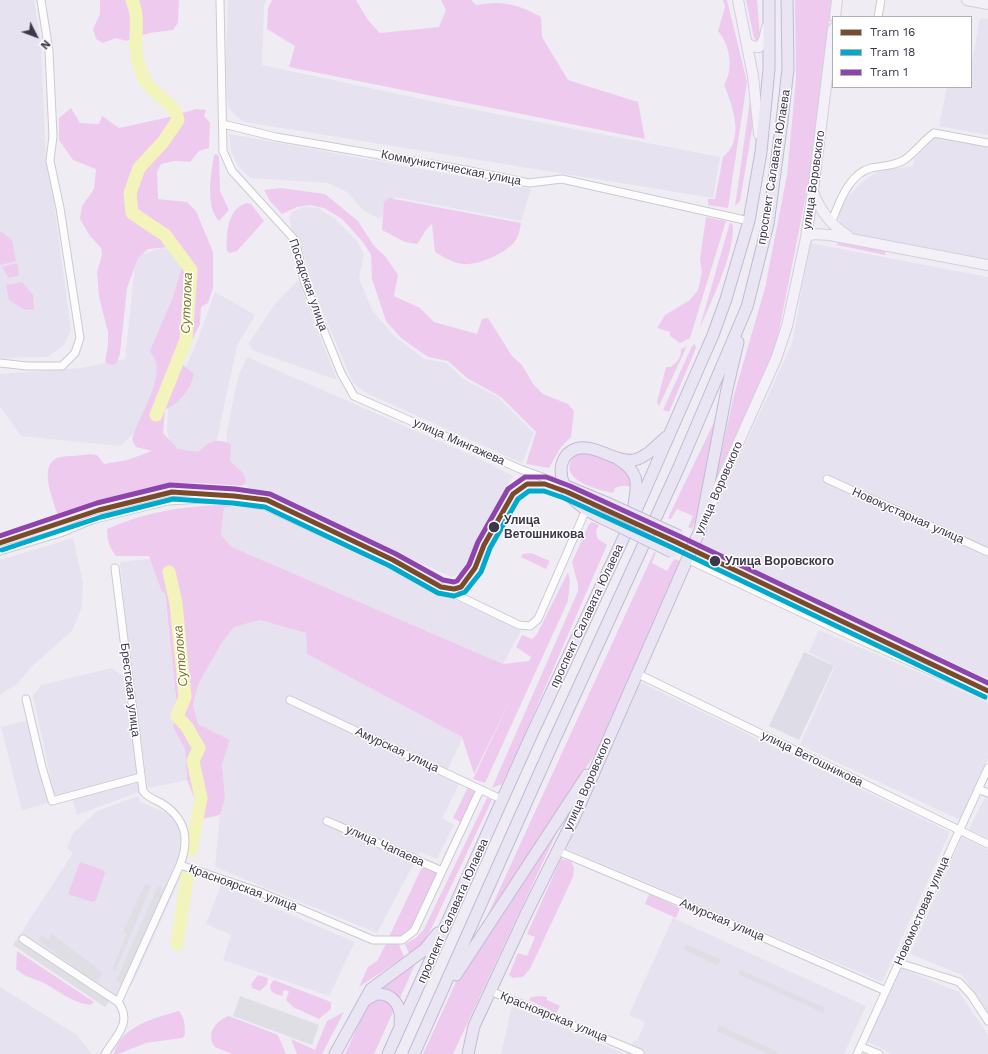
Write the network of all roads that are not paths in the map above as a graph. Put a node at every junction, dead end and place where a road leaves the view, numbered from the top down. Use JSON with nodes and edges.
{"nodes":[{"id":1,"x":41,"y":0,"type":"edge"},
{"id":2,"x":220,"y":0,"type":"edge"},
{"id":3,"x":738,"y":0,"type":"edge"},
{"id":4,"x":787,"y":0,"type":"edge"},
{"id":5,"x":837,"y":0,"type":"edge"},
{"id":6,"x":881,"y":0,"type":"edge"},
{"id":7,"x":967,"y":0,"type":"edge"},
{"id":8,"x":988,"y":4,"type":"edge"},
{"id":9,"x":769,"y":5,"type":"edge"},
{"id":10,"x":834,"y":16,"type":"edge"},
{"id":11,"x":878,"y":16,"type":"edge"},
{"id":12,"x":747,"y":44,"type":"junction"},
{"id":13,"x":832,"y":46,"type":"edge"},
{"id":14,"x":831,"y":62,"type":"edge"},
{"id":15,"x":223,"y":124,"type":"junction"},
{"id":16,"x":988,"y":143,"type":"edge"},
{"id":17,"x":761,"y":152,"type":"junction"},
{"id":18,"x":813,"y":192,"type":"junction"},
{"id":19,"x":749,"y":221,"type":"junction"},
{"id":20,"x":831,"y":223,"type":"junction"},
{"id":21,"x":806,"y":238,"type":"junction"},
{"id":22,"x":853,"y":239,"type":"junction"},
{"id":23,"x":988,"y":265,"type":"edge"},
{"id":24,"x":747,"y":307,"type":"junction"},
{"id":25,"x":0,"y":363,"type":"edge"},
{"id":26,"x":354,"y":396,"type":"joint"},
{"id":27,"x":670,"y":434,"type":"junction"},
{"id":28,"x":613,"y":456,"type":"junction"},
{"id":29,"x":827,"y":479,"type":"dead end"},
{"id":30,"x":564,"y":485,"type":"junction"},
{"id":31,"x":592,"y":496,"type":"junction"},
{"id":32,"x":585,"y":510,"type":"junction"},
{"id":33,"x":631,"y":522,"type":"junction"},
{"id":34,"x":700,"y":530,"type":"junction"},
{"id":35,"x":694,"y":543,"type":"junction"},
{"id":36,"x":0,"y":551,"type":"edge"},
{"id":37,"x":988,"y":552,"type":"edge"},
{"id":38,"x":687,"y":559,"type":"junction"},
{"id":39,"x":115,"y":568,"type":"dead end"},
{"id":40,"x":636,"y":673,"type":"junction"},
{"id":41,"x":988,"y":696,"type":"edge"},
{"id":42,"x":26,"y":699,"type":"dead end"},
{"id":43,"x":290,"y":700,"type":"dead end"},
{"id":44,"x":602,"y":750,"type":"junction"},
{"id":45,"x":988,"y":768,"type":"edge"},
{"id":46,"x":142,"y":777,"type":"junction"},
{"id":47,"x":978,"y":788,"type":"junction"},
{"id":48,"x":480,"y":790,"type":"junction"},
{"id":49,"x":988,"y":793,"type":"edge"},
{"id":50,"x":503,"y":800,"type":"junction"},
{"id":51,"x":160,"y":803,"type":"joint"},
{"id":52,"x":327,"y":821,"type":"dead end"},
{"id":53,"x":959,"y":830,"type":"junction"},
{"id":54,"x":988,"y":844,"type":"edge"},
{"id":55,"x":558,"y":851,"type":"junction"},
{"id":56,"x":180,"y":865,"type":"junction"},
{"id":57,"x":442,"y":871,"type":"junction"},
{"id":58,"x":452,"y":912,"type":"junction"},
{"id":59,"x":23,"y":939,"type":"dead end"},
{"id":60,"x":899,"y":963,"type":"junction"},
{"id":61,"x":490,"y":991,"type":"junction"},
{"id":62,"x":886,"y":991,"type":"junction"},
{"id":63,"x":118,"y":1002,"type":"junction"},
{"id":64,"x":361,"y":1004,"type":"junction"},
{"id":65,"x":431,"y":1016,"type":"junction"},
{"id":66,"x":988,"y":1021,"type":"edge"},
{"id":67,"x":400,"y":1028,"type":"junction"},
{"id":68,"x":861,"y":1047,"type":"junction"},
{"id":69,"x":640,"y":1053,"type":"dead end"},
{"id":70,"x":105,"y":1054,"type":"edge"},
{"id":71,"x":335,"y":1054,"type":"edge"},
{"id":72,"x":388,"y":1054,"type":"edge"},
{"id":73,"x":414,"y":1054,"type":"edge"},
{"id":74,"x":468,"y":1054,"type":"edge"},
{"id":75,"x":857,"y":1054,"type":"edge"},
{"id":76,"x":879,"y":1054,"type":"edge"}],
"edges":[{"from":1,"to":25,"type":"street"},
{"from":2,"to":15,"type":"street","name":"Посадская улица"},
{"from":3,"to":12,"type":"street"},
{"from":4,"to":24,"type":"main road","name":"проспект Салавата Юлаева"},
{"from":5,"to":10,"type":"street"},
{"from":6,"to":11,"type":"street"},
{"from":7,"to":8,"type":"street"},
{"from":9,"to":12,"type":"street"},
{"from":9,"to":17,"type":"main road","name":"проспект Салавата Юлаева"},
{"from":12,"to":17,"type":"street"},
{"from":13,"to":14,"type":"street","name":"улица Воровского"},
{"from":14,"to":18,"type":"street","name":"улица Воровского"},
{"from":15,"to":19,"type":"street","name":"Коммунистическая улица"},
{"from":15,"to":26,"type":"street","name":"Посадская улица"},
{"from":16,"to":20,"type":"street"},
{"from":17,"to":19,"type":"main road","name":"проспект Салавата Юлаева"},
{"from":18,"to":20,"type":"street"},
{"from":18,"to":21,"type":"street","name":"улица Воровского"},
{"from":19,"to":27,"type":"main road","name":"проспект Салавата Юлаева"},
{"from":20,"to":22,"type":"street"},
{"from":21,"to":22,"type":"street"},
{"from":21,"to":34,"type":"street","name":"улица Воровского"},
{"from":22,"to":23,"type":"street"},
{"from":24,"to":34,"type":"main road"},
{"from":24,"to":65,"type":"main road","name":"проспект Салавата Юлаева"},
{"from":26,"to":30,"type":"street","name":"улица Мингажева"},
{"from":27,"to":28,"type":"main road"},
{"from":27,"to":33,"type":"main road","name":"проспект Салавата Юлаева"},
{"from":28,"to":30,"type":"main road"},
{"from":28,"to":33,"type":"main road"},
{"from":29,"to":37,"type":"street","name":"Новокустарная улица"},
{"from":30,"to":31,"type":"main road"},
{"from":30,"to":32,"type":"main road"},
{"from":31,"to":32,"type":"street"},
{"from":31,"to":35,"type":"main road","bridge":true},
{"from":32,"to":36,"type":"street"},
{"from":32,"to":38,"type":"main road","bridge":true},
{"from":33,"to":50,"type":"main road","name":"проспект Салавата Юлаева"},
{"from":34,"to":35,"type":"main road","name":"улица Воровского"},
{"from":35,"to":38,"type":"main road","name":"улица Воровского"},
{"from":38,"to":40,"type":"main road","name":"улица Воровского"},
{"from":38,"to":41,"type":"street"},
{"from":39,"to":46,"type":"street","name":"Брестская улица"},
{"from":40,"to":44,"type":"main road","name":"улица Воровского"},
{"from":40,"to":53,"type":"street","name":"улица Ветошникова"},
{"from":42,"to":46,"type":"street"},
{"from":43,"to":48,"type":"street","name":"Амурская улица"},
{"from":44,"to":55,"type":"main road","name":"улица Воровского"},
{"from":44,"to":65,"type":"main road"},
{"from":45,"to":47,"type":"street","name":"Новомостовая улица"},
{"from":46,"to":51,"type":"street","name":"Брестская улица"},
{"from":47,"to":49,"type":"street"},
{"from":47,"to":53,"type":"street","name":"Новомостовая улица"},
{"from":48,"to":50,"type":"street","name":"Амурская улица"},
{"from":48,"to":57,"type":"street"},
{"from":50,"to":58,"type":"main road","name":"проспект Салавата Юлаева"},
{"from":51,"to":56,"type":"street","name":"Красноярская улица"},
{"from":52,"to":57,"type":"street","name":"улица Чапаева"},
{"from":53,"to":54,"type":"street","name":"улица Ветошникова"},
{"from":53,"to":60,"type":"street","name":"Новомостовая улица"},
{"from":55,"to":61,"type":"main road","name":"улица Воровского"},
{"from":55,"to":62,"type":"street","name":"Амурская улица"},
{"from":56,"to":57,"type":"street","name":"Красноярская улица"},
{"from":56,"to":63,"type":"street"},
{"from":58,"to":64,"type":"main road"},
{"from":58,"to":67,"type":"main road","name":"проспект Салавата Юлаева"},
{"from":59,"to":63,"type":"street"},
{"from":60,"to":62,"type":"street","name":"Новомостовая улица"},
{"from":60,"to":66,"type":"street"},
{"from":61,"to":69,"type":"street","name":"Красноярская улица"},
{"from":61,"to":74,"type":"main road","name":"улица Воровского"},
{"from":62,"to":68,"type":"street","name":"Новомостовая улица"},
{"from":63,"to":70,"type":"street"},
{"from":64,"to":67,"type":"main road"},
{"from":64,"to":71,"type":"main road"},
{"from":65,"to":73,"type":"main road","name":"проспект Салавата Юлаева"},
{"from":67,"to":72,"type":"main road","name":"проспект Салавата Юлаева"},
{"from":68,"to":75,"type":"street","name":"Новомостовая улица"},
{"from":68,"to":76,"type":"street"}]}
